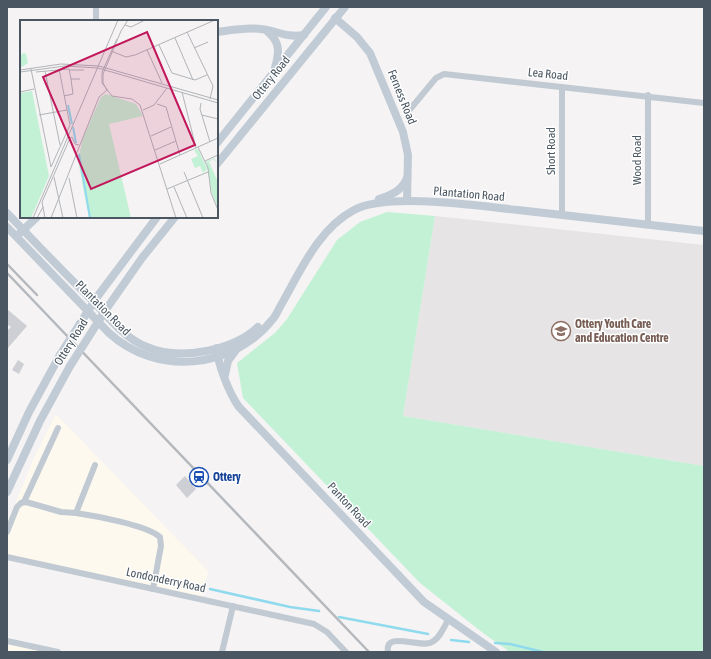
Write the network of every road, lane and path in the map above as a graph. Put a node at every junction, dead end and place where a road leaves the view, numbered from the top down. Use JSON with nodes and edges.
{"nodes":[{"id":1,"x":96,"y":7,"type":"edge"},
{"id":2,"x":326,"y":7,"type":"edge"},
{"id":3,"x":345,"y":7,"type":"edge"},
{"id":4,"x":336,"y":18,"type":"junction"},
{"id":5,"x":96,"y":20,"type":"edge"},
{"id":6,"x":266,"y":30,"type":"junction"},
{"id":7,"x":218,"y":32,"type":"edge"},
{"id":8,"x":304,"y":35,"type":"junction"},
{"id":9,"x":274,"y":72,"type":"junction"},
{"id":10,"x":562,"y":87,"type":"junction"},
{"id":11,"x":648,"y":95,"type":"junction"},
{"id":12,"x":704,"y":103,"type":"edge"},
{"id":13,"x":407,"y":113,"type":"dead end"},
{"id":14,"x":218,"y":142,"type":"edge"},
{"id":15,"x":218,"y":163,"type":"edge"},
{"id":16,"x":408,"y":174,"type":"junction"},
{"id":17,"x":407,"y":201,"type":"junction"},
{"id":18,"x":371,"y":203,"type":"junction"},
{"id":19,"x":7,"y":213,"type":"edge"},
{"id":20,"x":562,"y":215,"type":"junction"},
{"id":21,"x":36,"y":218,"type":"edge"},
{"id":22,"x":156,"y":218,"type":"edge"},
{"id":23,"x":174,"y":218,"type":"edge"},
{"id":24,"x":648,"y":225,"type":"junction"},
{"id":25,"x":7,"y":227,"type":"edge"},
{"id":26,"x":23,"y":230,"type":"junction"},
{"id":27,"x":704,"y":231,"type":"edge"},
{"id":28,"x":16,"y":236,"type":"junction"},
{"id":29,"x":280,"y":306,"type":"junction"},
{"id":30,"x":241,"y":346,"type":"junction"},
{"id":31,"x":217,"y":352,"type":"junction"},
{"id":32,"x":225,"y":376,"type":"junction"},
{"id":33,"x":58,"y":428,"type":"dead end"},
{"id":34,"x":7,"y":460,"type":"edge"},
{"id":35,"x":95,"y":466,"type":"dead end"},
{"id":36,"x":7,"y":492,"type":"edge"},
{"id":37,"x":24,"y":502,"type":"junction"},
{"id":38,"x":76,"y":513,"type":"junction"},
{"id":39,"x":7,"y":532,"type":"edge"},
{"id":40,"x":7,"y":557,"type":"edge"},
{"id":41,"x":152,"y":589,"type":"junction"},
{"id":42,"x":233,"y":606,"type":"junction"},
{"id":43,"x":448,"y":620,"type":"junction"},
{"id":44,"x":7,"y":641,"type":"edge"},
{"id":45,"x":388,"y":651,"type":"edge"},
{"id":46,"x":58,"y":652,"type":"edge"},
{"id":47,"x":222,"y":652,"type":"edge"},
{"id":48,"x":346,"y":652,"type":"edge"},
{"id":49,"x":496,"y":652,"type":"edge"}],
"edges":[{"from":1,"to":5,"type":"street"},
{"from":2,"to":8,"type":"street","name":"Ottery Road"},
{"from":3,"to":4,"type":"street","name":"Ottery Road"},
{"from":4,"to":15,"type":"street","name":"Ottery Road"},
{"from":4,"to":16,"type":"street","name":"Ferness Road"},
{"from":6,"to":7,"type":"street"},
{"from":6,"to":8,"type":"street"},
{"from":6,"to":9,"type":"street"},
{"from":8,"to":9,"type":"street","name":"Ottery Road"},
{"from":9,"to":14,"type":"street","name":"Ottery Road"},
{"from":10,"to":11,"type":"street","name":"Lea Road"},
{"from":10,"to":13,"type":"street","name":"Lea Road"},
{"from":10,"to":20,"type":"street","name":"Short Road"},
{"from":11,"to":12,"type":"street","name":"Lea Road"},
{"from":11,"to":24,"type":"street","name":"Wood Road"},
{"from":16,"to":17,"type":"street","name":"Ferness Road"},
{"from":16,"to":18,"type":"street"},
{"from":17,"to":18,"type":"street","name":"Plantation Road"},
{"from":17,"to":20,"type":"street","name":"Plantation Road"},
{"from":18,"to":29,"type":"street","name":"Plantation Road"},
{"from":19,"to":26,"type":"street","name":"Plantation Road"},
{"from":20,"to":24,"type":"street","name":"Plantation Road"},
{"from":21,"to":26,"type":"street"},
{"from":22,"to":34,"type":"street","name":"Ottery Road","bridge":true},
{"from":23,"to":36,"type":"street","name":"Ottery Road","bridge":true},
{"from":24,"to":27,"type":"street","name":"Plantation Road"},
{"from":25,"to":28,"type":"street","name":"Plantation Road"},
{"from":26,"to":28,"type":"street"},
{"from":26,"to":31,"type":"street","name":"Plantation Road"},
{"from":28,"to":31,"type":"street","name":"Plantation Road"},
{"from":29,"to":30,"type":"street","name":"Plantation Road"},
{"from":29,"to":31,"type":"street","name":"Plantation Road"},
{"from":30,"to":31,"type":"street","name":"Plantation Road"},
{"from":30,"to":32,"type":"street"},
{"from":31,"to":32,"type":"street","name":"Panton Road"},
{"from":32,"to":43,"type":"street","name":"Panton Road"},
{"from":33,"to":37,"type":"street"},
{"from":35,"to":38,"type":"street"},
{"from":37,"to":38,"type":"street"},
{"from":37,"to":39,"type":"street"},
{"from":38,"to":41,"type":"street"},
{"from":40,"to":41,"type":"street","name":"Londonderry Road"},
{"from":41,"to":42,"type":"street","name":"Londonderry Road"},
{"from":42,"to":47,"type":"street"},
{"from":42,"to":48,"type":"street","name":"Londonderry Road"},
{"from":43,"to":45,"type":"street"},
{"from":43,"to":49,"type":"street","name":"Panton Road"},
{"from":44,"to":46,"type":"street"}]}
